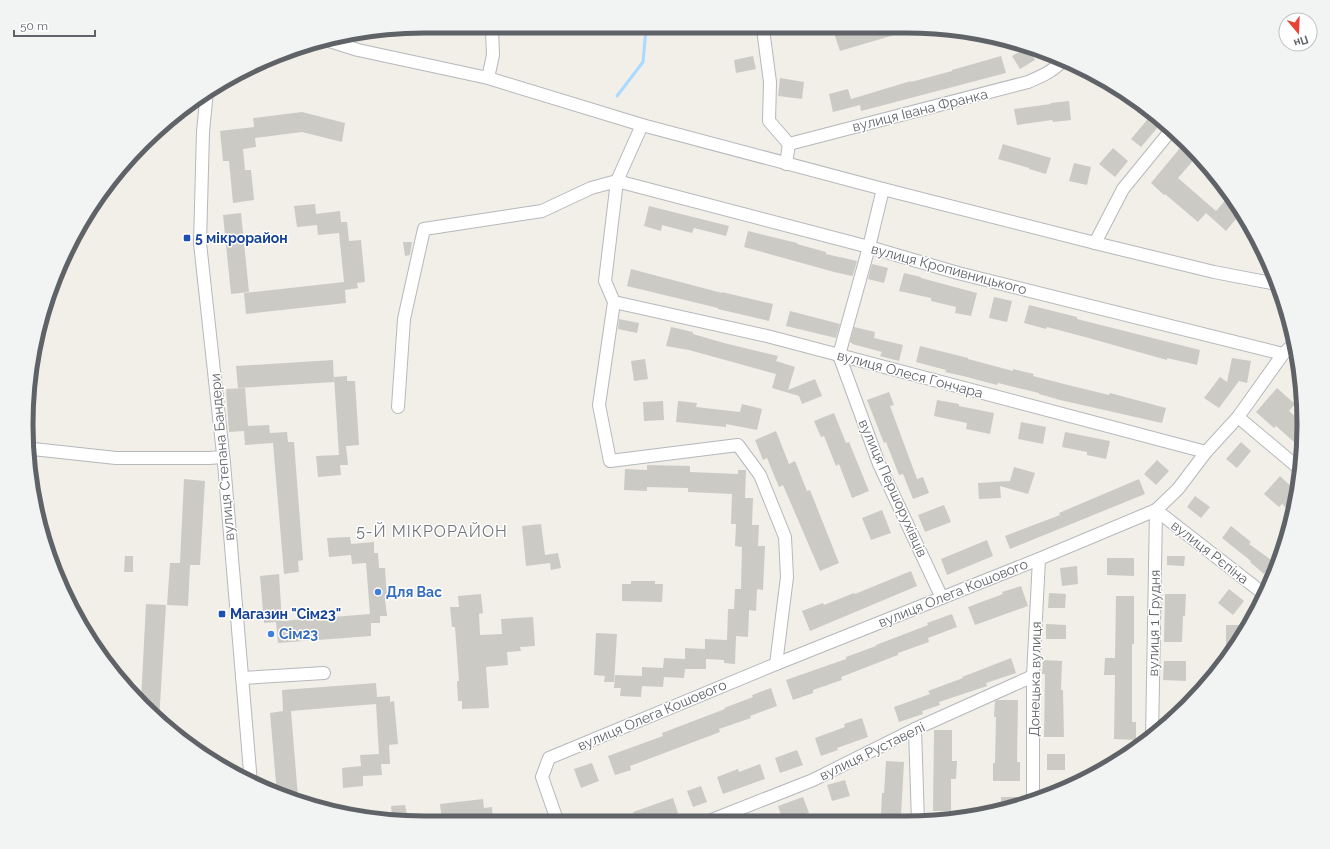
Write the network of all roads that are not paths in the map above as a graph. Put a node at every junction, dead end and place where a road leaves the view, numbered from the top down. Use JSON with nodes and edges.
{"nodes":[{"id":1,"x":492,"y":33,"type":"edge"},
{"id":2,"x":764,"y":33,"type":"edge"},
{"id":3,"x":337,"y":43,"type":"edge"},
{"id":4,"x":1059,"y":65,"type":"edge"},
{"id":5,"x":488,"y":78,"type":"junction"},
{"id":6,"x":206,"y":100,"type":"edge"},
{"id":7,"x":642,"y":124,"type":"junction"},
{"id":8,"x":1168,"y":134,"type":"edge"},
{"id":9,"x":789,"y":144,"type":"junction"},
{"id":10,"x":786,"y":164,"type":"junction"},
{"id":11,"x":617,"y":181,"type":"junction"},
{"id":12,"x":883,"y":189,"type":"junction"},
{"id":13,"x":1095,"y":243,"type":"junction"},
{"id":14,"x":869,"y":247,"type":"junction"},
{"id":15,"x":1270,"y":283,"type":"edge"},
{"id":16,"x":614,"y":302,"type":"junction"},
{"id":17,"x":1289,"y":348,"type":"edge"},
{"id":18,"x":839,"y":354,"type":"junction"},
{"id":19,"x":1283,"y":354,"type":"junction"},
{"id":20,"x":398,"y":407,"type":"dead end"},
{"id":21,"x":1238,"y":417,"type":"junction"},
{"id":22,"x":34,"y":449,"type":"edge"},
{"id":23,"x":1206,"y":452,"type":"junction"},
{"id":24,"x":223,"y":456,"type":"junction"},
{"id":25,"x":1295,"y":465,"type":"edge"},
{"id":26,"x":1156,"y":510,"type":"junction"},
{"id":27,"x":1039,"y":559,"type":"junction"},
{"id":28,"x":1260,"y":591,"type":"edge"},
{"id":29,"x":942,"y":598,"type":"junction"},
{"id":30,"x":776,"y":664,"type":"junction"},
{"id":31,"x":324,"y":673,"type":"dead end"},
{"id":32,"x":1033,"y":676,"type":"junction"},
{"id":33,"x":242,"y":678,"type":"junction"},
{"id":34,"x":1152,"y":728,"type":"edge"},
{"id":35,"x":915,"y":729,"type":"junction"},
{"id":36,"x":251,"y":776,"type":"edge"},
{"id":37,"x":1034,"y":794,"type":"edge"},
{"id":38,"x":556,"y":816,"type":"edge"},
{"id":39,"x":722,"y":816,"type":"edge"},
{"id":40,"x":918,"y":816,"type":"edge"}],
"edges":[{"from":1,"to":5,"type":"street"},
{"from":2,"to":9,"type":"street"},
{"from":3,"to":5,"type":"street"},
{"from":4,"to":9,"type":"street","name":"вулиця Івана Франка"},
{"from":5,"to":7,"type":"street"},
{"from":6,"to":24,"type":"street","name":"вулиця Степана Бандери"},
{"from":7,"to":10,"type":"street"},
{"from":7,"to":11,"type":"street"},
{"from":8,"to":13,"type":"street"},
{"from":9,"to":10,"type":"street"},
{"from":10,"to":12,"type":"street"},
{"from":11,"to":14,"type":"street","name":"вулиця Кропивницького"},
{"from":11,"to":16,"type":"street"},
{"from":11,"to":20,"type":"street"},
{"from":12,"to":13,"type":"street"},
{"from":12,"to":14,"type":"street"},
{"from":13,"to":15,"type":"street"},
{"from":14,"to":18,"type":"street"},
{"from":14,"to":19,"type":"street","name":"вулиця Кропивницького"},
{"from":16,"to":18,"type":"street","name":"вулиця Олеся Гончара"},
{"from":16,"to":30,"type":"street"},
{"from":17,"to":19,"type":"street","name":"вулиця Олега Кошового"},
{"from":18,"to":23,"type":"street","name":"вулиця Олеся Гончара"},
{"from":18,"to":29,"type":"street","name":"вулиця Першорухівців"},
{"from":19,"to":21,"type":"street","name":"вулиця Олега Кошового"},
{"from":21,"to":23,"type":"street","name":"вулиця Олега Кошового"},
{"from":21,"to":25,"type":"street"},
{"from":22,"to":24,"type":"street"},
{"from":23,"to":26,"type":"street","name":"вулиця Олега Кошового"},
{"from":24,"to":33,"type":"street","name":"вулиця Степана Бандери"},
{"from":26,"to":27,"type":"street","name":"вулиця Олега Кошового"},
{"from":26,"to":28,"type":"street","name":"вулиця Рєпіна"},
{"from":26,"to":34,"type":"street","name":"вулиця 1 Грудня"},
{"from":27,"to":29,"type":"street","name":"вулиця Олега Кошового"},
{"from":27,"to":32,"type":"street","name":"Донецька вулиця"},
{"from":29,"to":30,"type":"street","name":"вулиця Олега Кошового"},
{"from":30,"to":38,"type":"street","name":"вулиця Олега Кошового"},
{"from":31,"to":33,"type":"street"},
{"from":32,"to":35,"type":"street","name":"вулиця Руставелі"},
{"from":32,"to":37,"type":"street","name":"Донецька вулиця"},
{"from":33,"to":36,"type":"street","name":"вулиця Степана Бандери"},
{"from":35,"to":39,"type":"street","name":"вулиця Руставелі"},
{"from":35,"to":40,"type":"street"}]}
